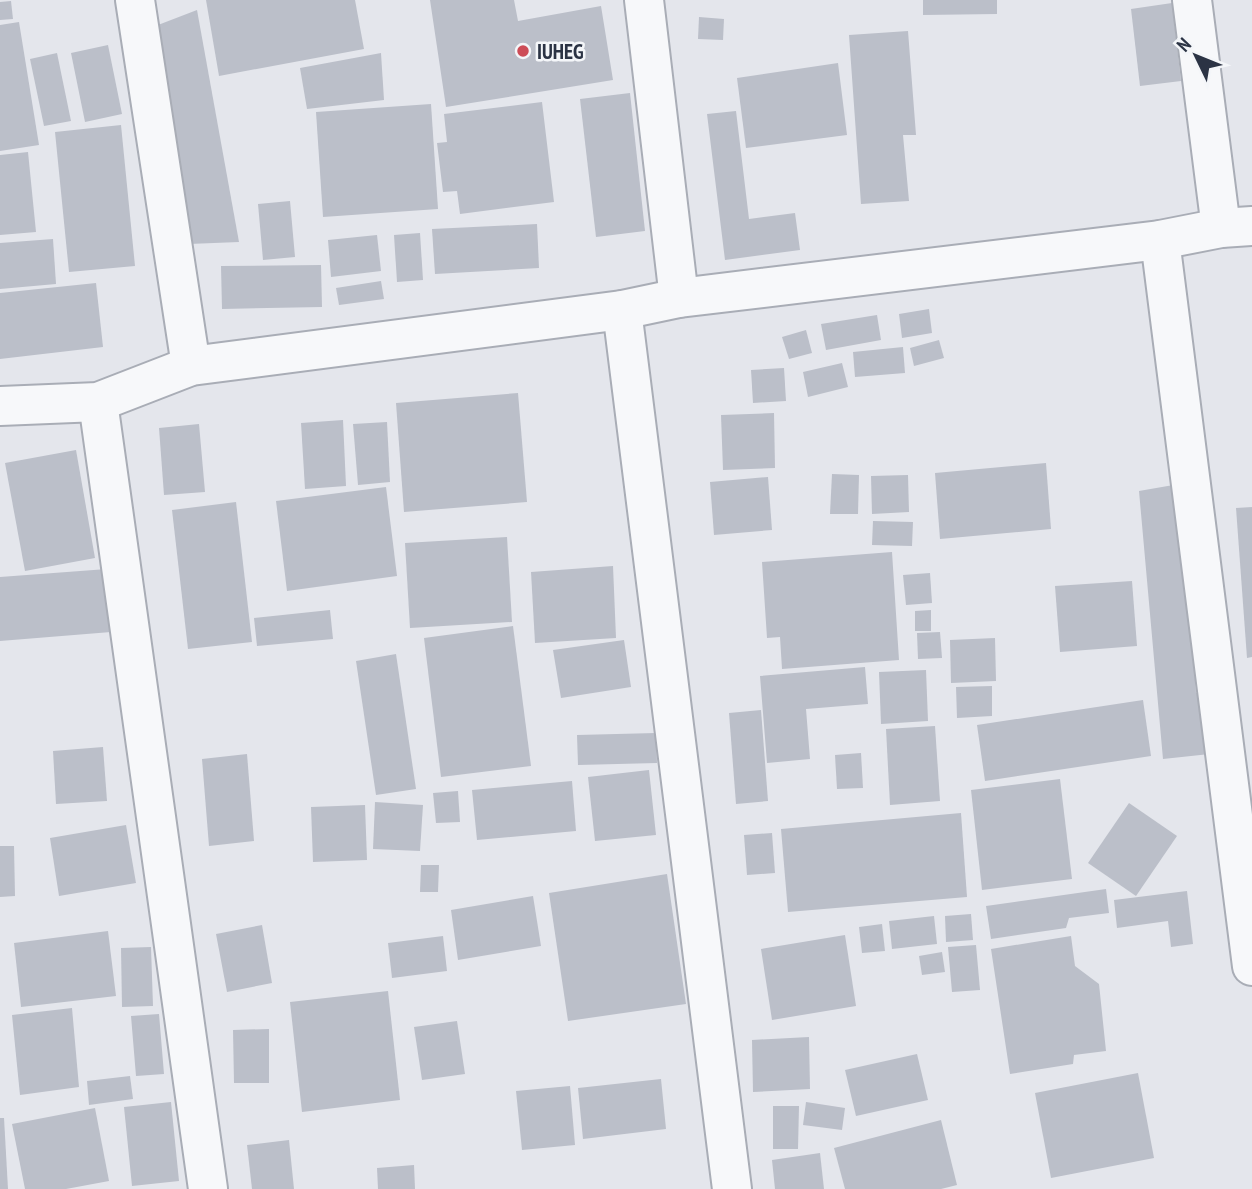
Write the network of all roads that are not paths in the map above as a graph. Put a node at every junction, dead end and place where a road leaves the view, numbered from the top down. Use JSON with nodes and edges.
{"nodes":[{"id":1,"x":135,"y":0,"type":"edge"},
{"id":2,"x":644,"y":0,"type":"edge"},
{"id":3,"x":1192,"y":0,"type":"edge"},
{"id":4,"x":1237,"y":227,"type":"edge"},
{"id":5,"x":1160,"y":240,"type":"junction"},
{"id":6,"x":679,"y":298,"type":"junction"},
{"id":7,"x":622,"y":310,"type":"junction"},
{"id":8,"x":191,"y":366,"type":"junction"},
{"id":9,"x":99,"y":402,"type":"junction"},
{"id":10,"x":0,"y":406,"type":"edge"},
{"id":11,"x":1252,"y":966,"type":"edge"},
{"id":12,"x":208,"y":1189,"type":"edge"},
{"id":13,"x":732,"y":1189,"type":"edge"}],
"edges":[{"from":1,"to":8,"type":"street"},
{"from":2,"to":6,"type":"street"},
{"from":3,"to":4,"type":"street"},
{"from":4,"to":5,"type":"street"},
{"from":5,"to":6,"type":"street"},
{"from":5,"to":11,"type":"street"},
{"from":6,"to":7,"type":"street"},
{"from":7,"to":8,"type":"street"},
{"from":7,"to":13,"type":"street"},
{"from":8,"to":9,"type":"street"},
{"from":9,"to":10,"type":"street"},
{"from":9,"to":12,"type":"street"}]}
